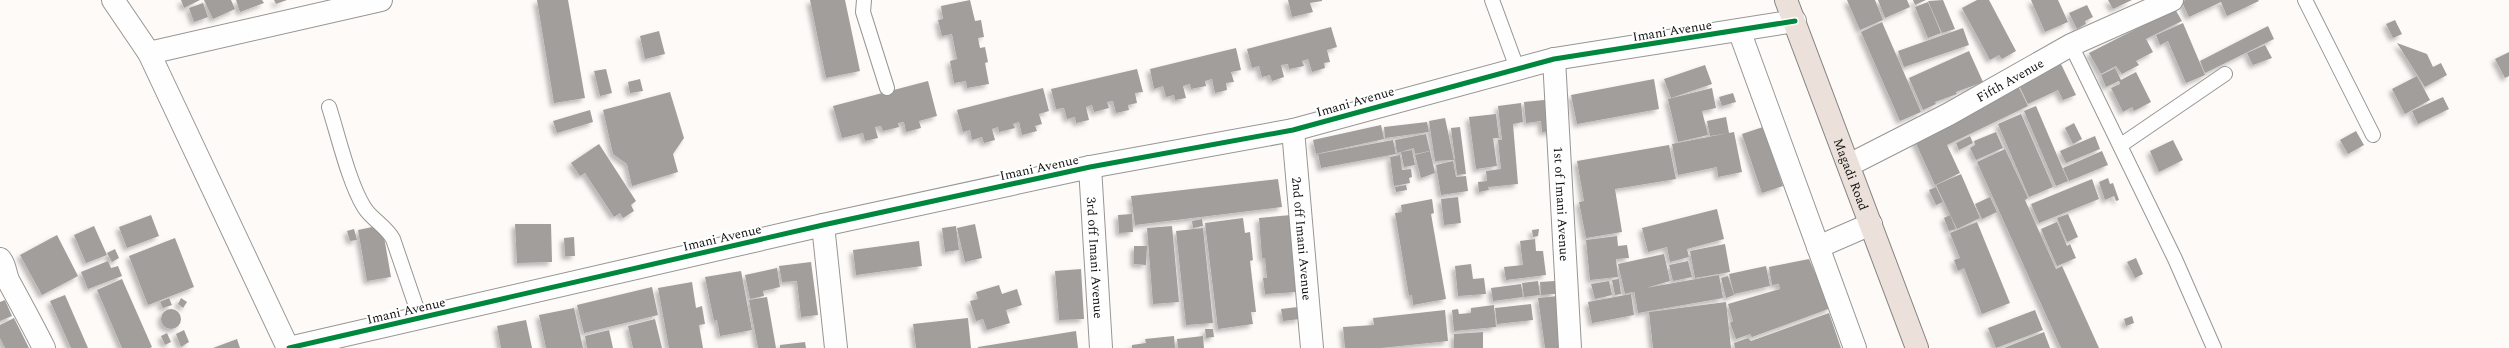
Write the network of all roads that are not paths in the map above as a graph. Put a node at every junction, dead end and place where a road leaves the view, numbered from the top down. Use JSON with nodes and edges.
{"nodes":[{"id":1,"x":113,"y":0,"type":"edge"},
{"id":2,"x":381,"y":0,"type":"edge"},
{"id":3,"x":864,"y":0,"type":"edge"},
{"id":4,"x":1492,"y":0,"type":"edge"},
{"id":5,"x":1786,"y":0,"type":"edge"},
{"id":6,"x":2172,"y":0,"type":"edge"},
{"id":7,"x":2305,"y":0,"type":"edge"},
{"id":8,"x":1795,"y":21,"type":"junction"},
{"id":9,"x":1739,"y":30,"type":"junction"},
{"id":10,"x":2072,"y":45,"type":"junction"},
{"id":11,"x":149,"y":53,"type":"junction"},
{"id":12,"x":1554,"y":60,"type":"junction"},
{"id":13,"x":1517,"y":68,"type":"junction"},
{"id":14,"x":2225,"y":74,"type":"dead end"},
{"id":15,"x":887,"y":88,"type":"dead end"},
{"id":16,"x":329,"y":107,"type":"dead end"},
{"id":17,"x":1293,"y":130,"type":"junction"},
{"id":18,"x":2373,"y":135,"type":"dead end"},
{"id":19,"x":2121,"y":145,"type":"junction"},
{"id":20,"x":1849,"y":165,"type":"junction"},
{"id":21,"x":1090,"y":167,"type":"junction"},
{"id":22,"x":1871,"y":224,"type":"junction"},
{"id":23,"x":823,"y":225,"type":"junction"},
{"id":24,"x":1818,"y":247,"type":"junction"},
{"id":25,"x":0,"y":259,"type":"edge"},
{"id":26,"x":420,"y":318,"type":"junction"},
{"id":27,"x":44,"y":348,"type":"edge"},
{"id":28,"x":289,"y":348,"type":"edge"},
{"id":29,"x":836,"y":348,"type":"edge"},
{"id":30,"x":1102,"y":348,"type":"edge"},
{"id":31,"x":1312,"y":348,"type":"edge"},
{"id":32,"x":1570,"y":348,"type":"edge"},
{"id":33,"x":1854,"y":348,"type":"edge"},
{"id":34,"x":1917,"y":348,"type":"edge"},
{"id":35,"x":2214,"y":348,"type":"edge"}],
"edges":[{"from":1,"to":11,"type":"street"},
{"from":2,"to":11,"type":"street"},
{"from":3,"to":15,"type":"lane"},
{"from":4,"to":13,"type":"lane"},
{"from":5,"to":8,"type":"highway","name":"Magadi Road"},
{"from":6,"to":10,"type":"street","name":"Fifth Avenue"},
{"from":7,"to":18,"type":"lane"},
{"from":8,"to":9,"type":"street","name":"Imani Avenue"},
{"from":8,"to":20,"type":"highway","name":"Magadi Road"},
{"from":9,"to":12,"type":"street","name":"Imani Avenue"},
{"from":9,"to":24,"type":"street"},
{"from":10,"to":19,"type":"lane"},
{"from":10,"to":20,"type":"street","name":"Fifth Avenue"},
{"from":11,"to":28,"type":"street"},
{"from":12,"to":13,"type":"street","name":"Imani Avenue"},
{"from":12,"to":32,"type":"street","name":"1st of Imani Avenue"},
{"from":13,"to":17,"type":"street","name":"Imani Avenue"},
{"from":14,"to":19,"type":"lane"},
{"from":16,"to":26,"type":"lane"},
{"from":17,"to":21,"type":"street","name":"Imani Avenue"},
{"from":17,"to":31,"type":"street","name":"2nd off Imani Avenue"},
{"from":19,"to":35,"type":"lane"},
{"from":20,"to":22,"type":"highway","name":"Magadi Road"},
{"from":21,"to":23,"type":"street","name":"Imani Avenue"},
{"from":21,"to":30,"type":"street","name":"3rd off Imani Avenue"},
{"from":22,"to":24,"type":"street"},
{"from":22,"to":34,"type":"highway","name":"Magadi Road"},
{"from":23,"to":26,"type":"street","name":"Imani Avenue"},
{"from":23,"to":29,"type":"street"},
{"from":24,"to":33,"type":"street"},
{"from":25,"to":27,"type":"street"},
{"from":26,"to":28,"type":"street","name":"Imani Avenue"}]}
